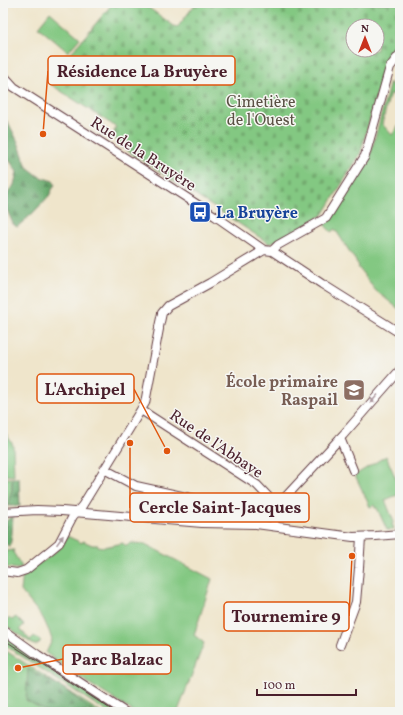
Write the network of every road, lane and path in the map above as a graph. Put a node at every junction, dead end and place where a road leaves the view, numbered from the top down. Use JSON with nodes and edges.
{"nodes":[{"id":1,"x":400,"y":54,"type":"edge"},
{"id":2,"x":3,"y":75,"type":"edge"},
{"id":3,"x":268,"y":250,"type":"junction"},
{"id":4,"x":400,"y":333,"type":"edge"},
{"id":5,"x":400,"y":370,"type":"edge"},
{"id":6,"x":141,"y":410,"type":"junction"},
{"id":7,"x":340,"y":438,"type":"junction"},
{"id":8,"x":104,"y":468,"type":"junction"},
{"id":9,"x":353,"y":470,"type":"dead end"},
{"id":10,"x":277,"y":506,"type":"junction"},
{"id":11,"x":77,"y":512,"type":"junction"},
{"id":12,"x":3,"y":514,"type":"edge"},
{"id":13,"x":256,"y":524,"type":"junction"},
{"id":14,"x":274,"y":526,"type":"junction"},
{"id":15,"x":400,"y":534,"type":"edge"},
{"id":16,"x":361,"y":537,"type":"junction"},
{"id":17,"x":3,"y":570,"type":"edge"},
{"id":18,"x":3,"y":630,"type":"edge"},
{"id":19,"x":340,"y":645,"type":"dead end"},
{"id":20,"x":125,"y":712,"type":"edge"}],
"edges":[{"from":1,"to":3,"type":"street"},
{"from":2,"to":3,"type":"street","name":"Rue de la Bruyère"},
{"from":3,"to":4,"type":"street","name":"Rue de la Bruyère"},
{"from":3,"to":6,"type":"street"},
{"from":5,"to":7,"type":"street","one_way":true},
{"from":6,"to":8,"type":"street"},
{"from":6,"to":10,"type":"street","name":"Rue de l'Abbaye"},
{"from":7,"to":9,"type":"street"},
{"from":7,"to":10,"type":"street"},
{"from":8,"to":11,"type":"street"},
{"from":8,"to":13,"type":"street"},
{"from":10,"to":14,"type":"street"},
{"from":11,"to":12,"type":"street"},
{"from":11,"to":13,"type":"street"},
{"from":17,"to":11,"type":"street","one_way":true},
{"from":13,"to":14,"type":"street"},
{"from":14,"to":16,"type":"street"},
{"from":15,"to":16,"type":"street"},
{"from":16,"to":19,"type":"street"},
{"from":18,"to":20,"type":"street"}]}
